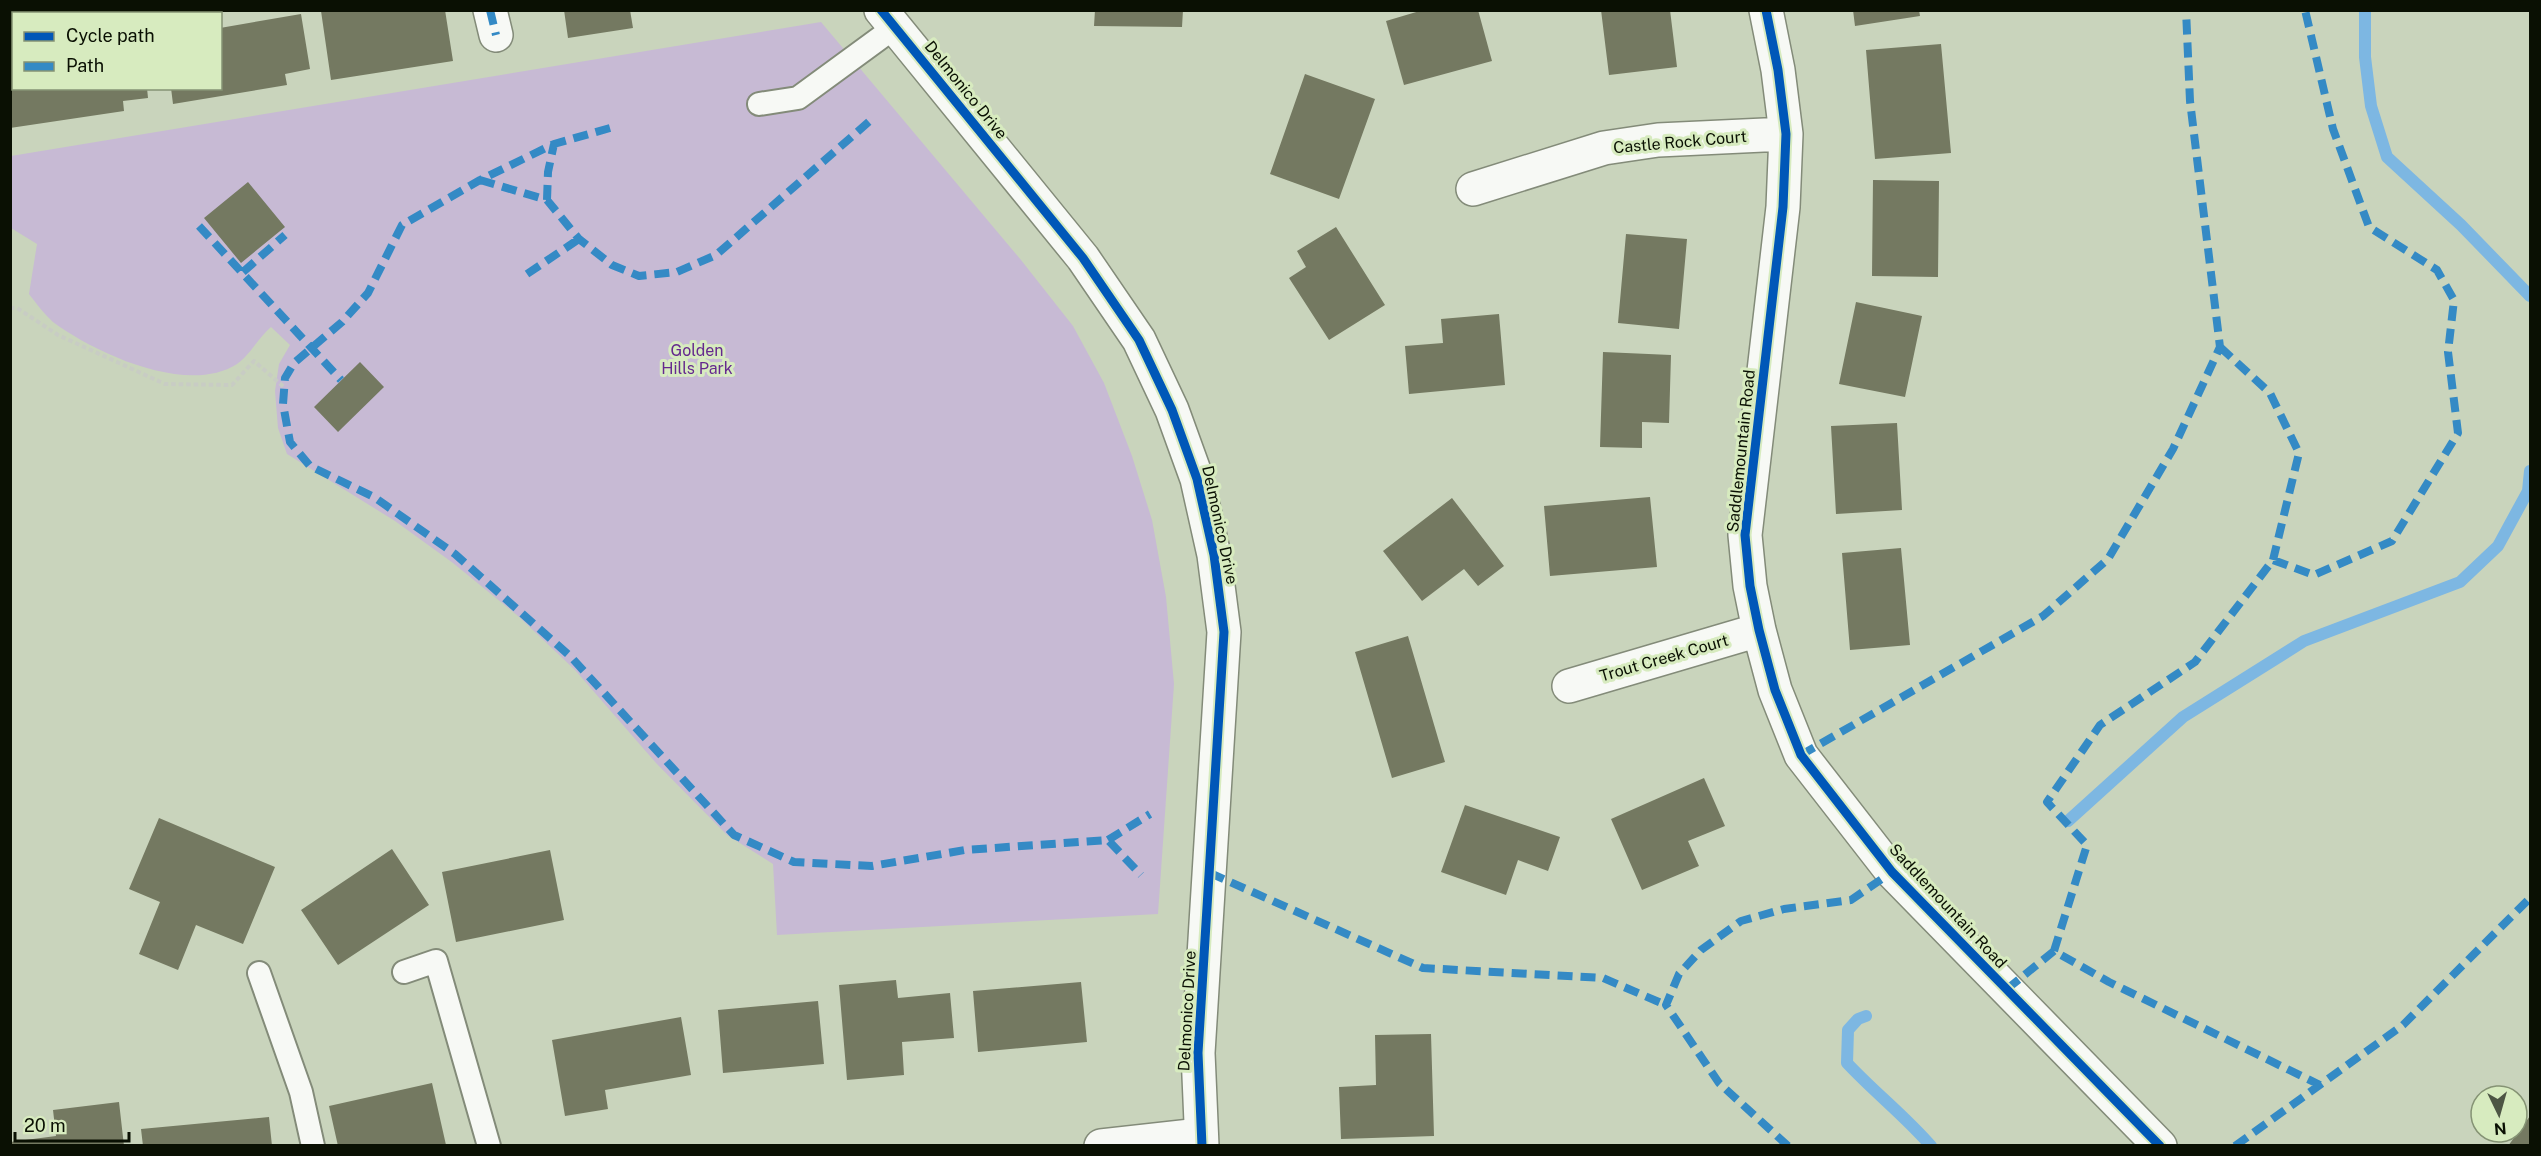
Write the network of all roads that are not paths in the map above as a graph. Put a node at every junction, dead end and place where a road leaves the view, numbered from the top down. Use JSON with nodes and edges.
{"nodes":[{"id":1,"x":1766,"y":10,"type":"edge"},
{"id":2,"x":888,"y":19,"type":"edge"},
{"id":3,"x":759,"y":104,"type":"dead end"},
{"id":4,"x":1786,"y":134,"type":"junction"},
{"id":5,"x":1473,"y":189,"type":"dead end"},
{"id":6,"x":1759,"y":630,"type":"junction"},
{"id":7,"x":1569,"y":686,"type":"dead end"},
{"id":8,"x":404,"y":972,"type":"dead end"},
{"id":9,"x":259,"y":974,"type":"dead end"},
{"id":10,"x":1201,"y":1140,"type":"edge"},
{"id":11,"x":313,"y":1146,"type":"edge"},
{"id":12,"x":489,"y":1146,"type":"edge"},
{"id":13,"x":1101,"y":1146,"type":"edge"},
{"id":14,"x":2160,"y":1146,"type":"edge"}],
"edges":[{"from":1,"to":4,"type":"street","name":"Saddlemountain Road"},
{"from":2,"to":3,"type":"lane"},
{"from":2,"to":10,"type":"street","name":"Delmonico Drive"},
{"from":4,"to":5,"type":"street","name":"Castle Rock Court"},
{"from":4,"to":6,"type":"street","name":"Saddlemountain Road"},
{"from":6,"to":7,"type":"street","name":"Trout Creek Court"},
{"from":6,"to":14,"type":"street","name":"Saddlemountain Road"},
{"from":8,"to":12,"type":"lane"},
{"from":9,"to":11,"type":"lane"},
{"from":10,"to":13,"type":"street"}]}
